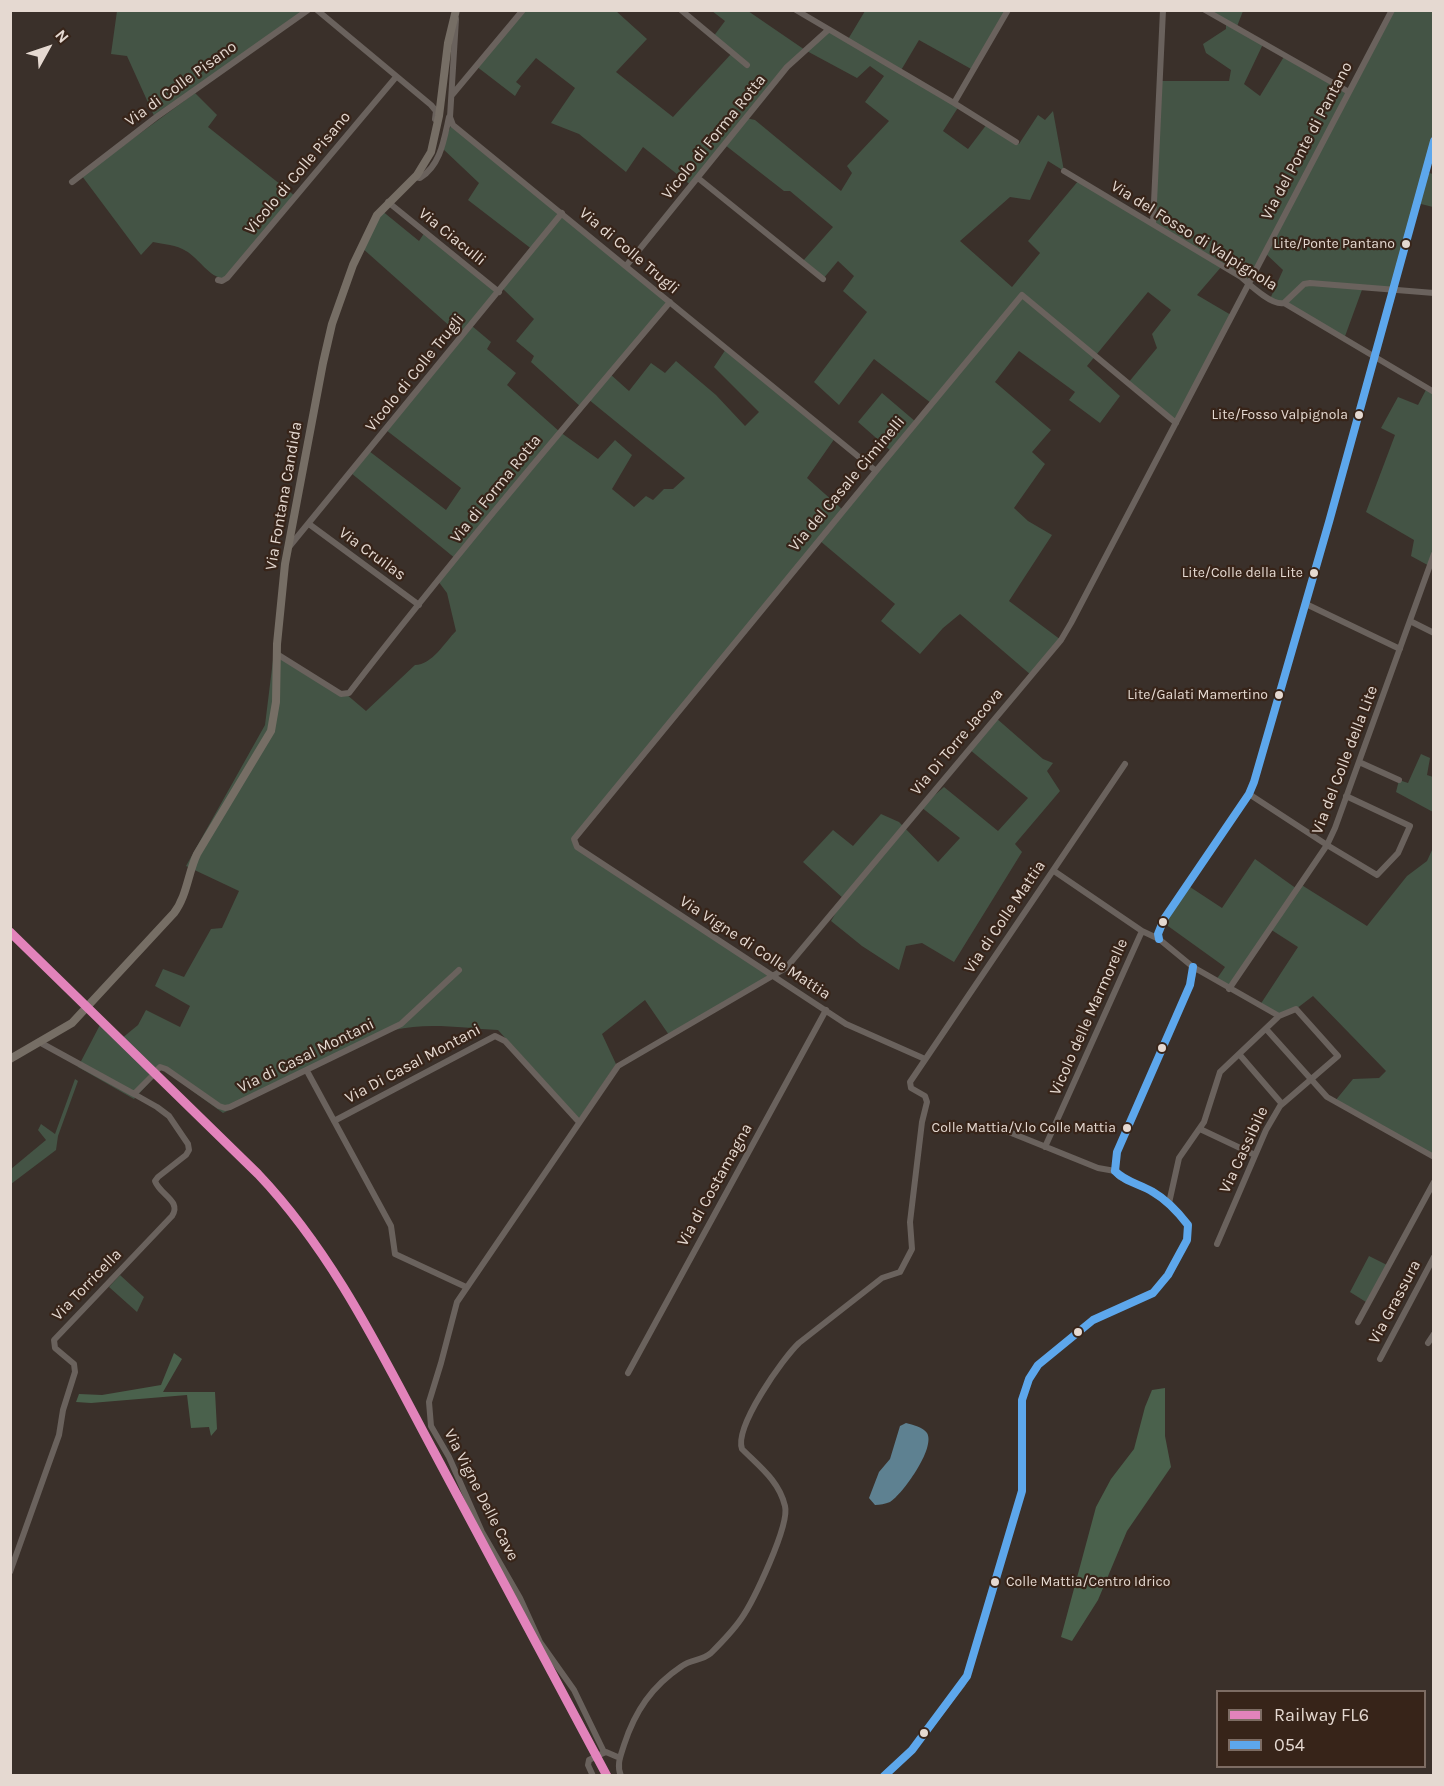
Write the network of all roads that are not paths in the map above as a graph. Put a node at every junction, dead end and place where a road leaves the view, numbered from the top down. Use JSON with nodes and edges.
{"nodes":[{"id":1,"x":308,"y":10,"type":"edge"},
{"id":2,"x":317,"y":10,"type":"edge"},
{"id":3,"x":523,"y":10,"type":"edge"},
{"id":4,"x":681,"y":10,"type":"edge"},
{"id":5,"x":796,"y":10,"type":"edge"},
{"id":6,"x":1008,"y":10,"type":"edge"},
{"id":7,"x":1163,"y":10,"type":"edge"},
{"id":8,"x":1205,"y":10,"type":"edge"},
{"id":9,"x":1392,"y":10,"type":"edge"},
{"id":10,"x":456,"y":12,"type":"edge"},
{"id":11,"x":828,"y":30,"type":"junction"},
{"id":12,"x":747,"y":65,"type":"dead end"},
{"id":13,"x":396,"y":77,"type":"junction"},
{"id":14,"x":1349,"y":92,"type":"junction"},
{"id":15,"x":452,"y":95,"type":"junction"},
{"id":16,"x":954,"y":103,"type":"junction"},
{"id":17,"x":451,"y":107,"type":"junction"},
{"id":18,"x":1434,"y":139,"type":"edge"},
{"id":19,"x":1016,"y":142,"type":"dead end"},
{"id":20,"x":432,"y":148,"type":"junction"},
{"id":21,"x":1064,"y":171,"type":"dead end"},
{"id":22,"x":415,"y":177,"type":"junction"},
{"id":23,"x":698,"y":178,"type":"junction"},
{"id":24,"x":72,"y":182,"type":"dead end"},
{"id":25,"x":388,"y":202,"type":"junction"},
{"id":26,"x":562,"y":213,"type":"junction"},
{"id":27,"x":1153,"y":224,"type":"junction"},
{"id":28,"x":626,"y":266,"type":"junction"},
{"id":29,"x":823,"y":279,"type":"dead end"},
{"id":30,"x":218,"y":280,"type":"dead end"},
{"id":31,"x":1247,"y":284,"type":"junction"},
{"id":32,"x":1394,"y":290,"type":"junction"},
{"id":33,"x":499,"y":292,"type":"junction"},
{"id":34,"x":1434,"y":292,"type":"edge"},
{"id":35,"x":670,"y":302,"type":"junction"},
{"id":36,"x":1284,"y":303,"type":"junction"},
{"id":37,"x":1374,"y":357,"type":"junction"},
{"id":38,"x":1434,"y":392,"type":"edge"},
{"id":39,"x":1176,"y":423,"type":"junction"},
{"id":40,"x":876,"y":471,"type":"junction"},
{"id":41,"x":309,"y":524,"type":"junction"},
{"id":42,"x":287,"y":549,"type":"junction"},
{"id":43,"x":1434,"y":554,"type":"edge"},
{"id":44,"x":1306,"y":604,"type":"junction"},
{"id":45,"x":419,"y":605,"type":"junction"},
{"id":46,"x":1410,"y":621,"type":"junction"},
{"id":47,"x":1434,"y":633,"type":"edge"},
{"id":48,"x":1400,"y":649,"type":"junction"},
{"id":49,"x":277,"y":654,"type":"junction"},
{"id":50,"x":1359,"y":762,"type":"junction"},
{"id":51,"x":1125,"y":764,"type":"dead end"},
{"id":52,"x":1399,"y":780,"type":"dead end"},
{"id":53,"x":1248,"y":794,"type":"junction"},
{"id":54,"x":1346,"y":796,"type":"junction"},
{"id":55,"x":1326,"y":845,"type":"junction"},
{"id":56,"x":577,"y":847,"type":"joint"},
{"id":57,"x":1054,"y":871,"type":"junction"},
{"id":58,"x":1142,"y":931,"type":"junction"},
{"id":59,"x":1159,"y":939,"type":"junction"},
{"id":60,"x":1193,"y":967,"type":"junction"},
{"id":61,"x":459,"y":970,"type":"dead end"},
{"id":62,"x":775,"y":976,"type":"junction"},
{"id":63,"x":1229,"y":989,"type":"junction"},
{"id":64,"x":826,"y":1010,"type":"junction"},
{"id":65,"x":1279,"y":1016,"type":"junction"},
{"id":66,"x":1267,"y":1030,"type":"junction"},
{"id":67,"x":40,"y":1043,"type":"junction"},
{"id":68,"x":1239,"y":1054,"type":"junction"},
{"id":69,"x":10,"y":1059,"type":"edge"},
{"id":70,"x":925,"y":1059,"type":"junction"},
{"id":71,"x":307,"y":1071,"type":"junction"},
{"id":72,"x":1311,"y":1080,"type":"junction"},
{"id":73,"x":134,"y":1094,"type":"junction"},
{"id":74,"x":1282,"y":1104,"type":"junction"},
{"id":75,"x":334,"y":1121,"type":"junction"},
{"id":76,"x":578,"y":1121,"type":"junction"},
{"id":77,"x":1200,"y":1129,"type":"junction"},
{"id":78,"x":1004,"y":1130,"type":"dead end"},
{"id":79,"x":1046,"y":1147,"type":"junction"},
{"id":80,"x":1255,"y":1155,"type":"junction"},
{"id":81,"x":1434,"y":1157,"type":"edge"},
{"id":82,"x":1115,"y":1171,"type":"junction"},
{"id":83,"x":1434,"y":1182,"type":"edge"},
{"id":84,"x":1168,"y":1203,"type":"junction"},
{"id":85,"x":1217,"y":1244,"type":"dead end"},
{"id":86,"x":1434,"y":1257,"type":"edge"},
{"id":87,"x":466,"y":1287,"type":"junction"},
{"id":88,"x":1358,"y":1322,"type":"dead end"},
{"id":89,"x":1434,"y":1334,"type":"edge"},
{"id":90,"x":1428,"y":1343,"type":"dead end"},
{"id":91,"x":1380,"y":1359,"type":"dead end"},
{"id":92,"x":628,"y":1373,"type":"dead end"},
{"id":93,"x":10,"y":1572,"type":"edge"},
{"id":94,"x":598,"y":1755,"type":"junction"},
{"id":95,"x":620,"y":1758,"type":"junction"},
{"id":96,"x":593,"y":1776,"type":"edge"},
{"id":97,"x":621,"y":1776,"type":"edge"},
{"id":98,"x":883,"y":1776,"type":"edge"}],
"edges":[{"from":1,"to":24,"type":"street","name":"Via di Colle Pisano"},
{"from":2,"to":13,"type":"street"},
{"from":3,"to":15,"type":"street"},
{"from":4,"to":12,"type":"street"},
{"from":5,"to":11,"type":"street"},
{"from":6,"to":16,"type":"street"},
{"from":7,"to":27,"type":"street"},
{"from":8,"to":14,"type":"street"},
{"from":9,"to":14,"type":"street","name":"Via del Ponte di Pantano"},
{"from":10,"to":15,"type":"street","name":"Via di Colle Trugli"},
{"from":10,"to":20,"type":"main road","name":"Via Fontana Candida"},
{"from":11,"to":16,"type":"street"},
{"from":11,"to":23,"type":"street","name":"Vicolo di Forma Rotta"},
{"from":13,"to":20,"type":"street"},
{"from":13,"to":30,"type":"street","name":"Vicolo di Colle Pisano"},
{"from":14,"to":31,"type":"street","name":"Via del Ponte di Pantano"},
{"from":15,"to":17,"type":"street","name":"Via di Colle Trugli"},
{"from":16,"to":19,"type":"street"},
{"from":17,"to":22,"type":"street"},
{"from":17,"to":26,"type":"street","name":"Via di Colle Trugli"},
{"from":18,"to":32,"type":"street"},
{"from":20,"to":22,"type":"main road","name":"Via Fontana Candida"},
{"from":21,"to":27,"type":"street","name":"Via del Fosso di Valpignola"},
{"from":22,"to":25,"type":"main road","name":"Via Fontana Candida"},
{"from":23,"to":28,"type":"street","name":"Vicolo di Forma Rotta"},
{"from":23,"to":29,"type":"street"},
{"from":25,"to":33,"type":"street","name":"Via Ciaculli"},
{"from":25,"to":42,"type":"main road","name":"Via Fontana Candida"},
{"from":26,"to":28,"type":"street","name":"Via di Colle Trugli"},
{"from":26,"to":33,"type":"street","name":"Vicolo di Colle Trugli"},
{"from":27,"to":31,"type":"street","name":"Via del Fosso di Valpignola"},
{"from":28,"to":35,"type":"street","name":"Via di Colle Trugli"},
{"from":31,"to":36,"type":"street","name":"Via del Fosso di Valpignola"},
{"from":31,"to":39,"type":"street","name":"Via Di Torre Jacova"},
{"from":32,"to":34,"type":"street"},
{"from":32,"to":36,"type":"street"},
{"from":32,"to":37,"type":"street"},
{"from":33,"to":41,"type":"street","name":"Vicolo di Colle Trugli"},
{"from":35,"to":40,"type":"street","name":"Via di Colle Trugli"},
{"from":35,"to":45,"type":"street","name":"Via di Forma Rotta"},
{"from":36,"to":37,"type":"street","name":"Via del Fosso di Valpignola"},
{"from":37,"to":38,"type":"street","name":"Via del Fosso di Valpignola"},
{"from":37,"to":44,"type":"street"},
{"from":39,"to":40,"type":"street","name":"Via del Casale Ciminelli"},
{"from":39,"to":62,"type":"street","name":"Via Di Torre Jacova"},
{"from":40,"to":56,"type":"street","name":"Via del Casale Ciminelli"},
{"from":41,"to":42,"type":"street","name":"Vicolo di Colle Trugli"},
{"from":41,"to":45,"type":"street","name":"Via Cruilas"},
{"from":42,"to":49,"type":"main road","name":"Via Fontana Candida"},
{"from":43,"to":46,"type":"street","name":"Via del Colle della Lite"},
{"from":44,"to":48,"type":"street"},
{"from":44,"to":53,"type":"street"},
{"from":45,"to":49,"type":"street","name":"Via di Forma Rotta"},
{"from":46,"to":47,"type":"street"},
{"from":46,"to":48,"type":"street","name":"Via del Colle della Lite"},
{"from":48,"to":50,"type":"street","name":"Via del Colle della Lite"},
{"from":49,"to":67,"type":"main road","name":"Via Fontana Candida"},
{"from":50,"to":52,"type":"street"},
{"from":50,"to":54,"type":"street","name":"Via del Colle della Lite"},
{"from":51,"to":57,"type":"street","name":"Via di Colle Mattia"},
{"from":53,"to":55,"type":"street"},
{"from":53,"to":59,"type":"street"},
{"from":54,"to":55,"type":"street","name":"Via del Colle della Lite"},
{"from":54,"to":55,"type":"street"},
{"from":55,"to":63,"type":"street","name":"Via del Colle della Lite"},
{"from":56,"to":62,"type":"street","name":"Via Vigne di Colle Mattia"},
{"from":57,"to":58,"type":"street"},
{"from":57,"to":70,"type":"street","name":"Via di Colle Mattia"},
{"from":58,"to":59,"type":"street"},
{"from":58,"to":79,"type":"street","name":"Vicolo delle Marmorelle"},
{"from":59,"to":60,"type":"street"},
{"from":60,"to":63,"type":"street"},
{"from":60,"to":82,"type":"street"},
{"from":61,"to":71,"type":"street","name":"Via di Casal Montani"},
{"from":62,"to":64,"type":"street","name":"Via Vigne di Colle Mattia"},
{"from":62,"to":76,"type":"street","name":"Via Di Torre Jacova"},
{"from":63,"to":65,"type":"street"},
{"from":64,"to":70,"type":"street","name":"Via Vigne di Colle Mattia"},
{"from":64,"to":92,"type":"street","name":"Via di Costamagna"},
{"from":65,"to":66,"type":"street"},
{"from":65,"to":72,"type":"street","name":"Via Cassibile"},
{"from":66,"to":68,"type":"street"},
{"from":66,"to":72,"type":"street"},
{"from":67,"to":69,"type":"main road","name":"Via Fontana Candida"},
{"from":67,"to":73,"type":"street"},
{"from":68,"to":74,"type":"street"},
{"from":68,"to":77,"type":"street"},
{"from":70,"to":95,"type":"street","name":"Via di Colle Mattia"},
{"from":71,"to":73,"type":"street","name":"Via di Casal Montani"},
{"from":71,"to":75,"type":"street"},
{"from":72,"to":74,"type":"street","name":"Via Cassibile"},
{"from":72,"to":81,"type":"street"},
{"from":73,"to":93,"type":"street","name":"Via Torricella"},
{"from":74,"to":80,"type":"street","name":"Via Cassibile"},
{"from":75,"to":76,"type":"street","name":"Via Di Casal Montani"},
{"from":75,"to":87,"type":"street"},
{"from":76,"to":87,"type":"street","name":"Via Vigne Delle Cave"},
{"from":77,"to":80,"type":"street"},
{"from":77,"to":84,"type":"street"},
{"from":78,"to":79,"type":"street"},
{"from":79,"to":82,"type":"street"},
{"from":80,"to":85,"type":"street","name":"Via Cassibile"},
{"from":82,"to":84,"type":"street"},
{"from":83,"to":88,"type":"street"},
{"from":84,"to":98,"type":"street"},
{"from":86,"to":91,"type":"street","name":"Via Grassura"},
{"from":87,"to":94,"type":"street","name":"Via Vigne Delle Cave"},
{"from":89,"to":90,"type":"street"},
{"from":94,"to":95,"type":"street"},
{"from":94,"to":96,"type":"street"},
{"from":95,"to":97,"type":"street"}]}
